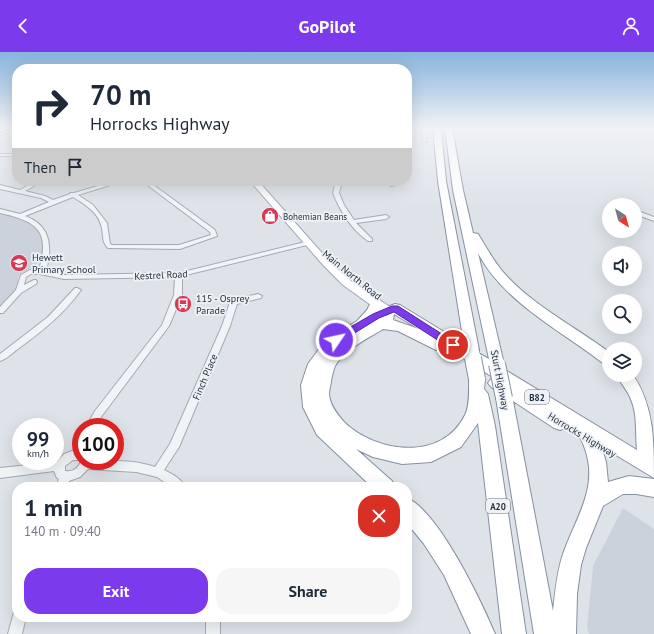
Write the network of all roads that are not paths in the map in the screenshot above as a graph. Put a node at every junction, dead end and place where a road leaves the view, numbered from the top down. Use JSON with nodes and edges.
{"nodes":[{"id":1,"x":440,"y":155,"type":"edge"},
{"id":2,"x":452,"y":155,"type":"edge"},
{"id":3,"x":31,"y":186,"type":"edge"},
{"id":4,"x":102,"y":186,"type":"edge"},
{"id":5,"x":152,"y":186,"type":"edge"},
{"id":6,"x":258,"y":186,"type":"edge"},
{"id":7,"x":338,"y":186,"type":"edge"},
{"id":8,"x":0,"y":188,"type":"edge"},
{"id":9,"x":20,"y":192,"type":"junction"},
{"id":10,"x":72,"y":194,"type":"junction"},
{"id":11,"x":53,"y":202,"type":"junction"},
{"id":12,"x":463,"y":210,"type":"junction"},
{"id":13,"x":0,"y":211,"type":"edge"},
{"id":14,"x":642,"y":215,"type":"edge"},
{"id":15,"x":21,"y":216,"type":"junction"},
{"id":16,"x":386,"y":217,"type":"dead end"},
{"id":17,"x":654,"y":219,"type":"edge"},
{"id":18,"x":353,"y":222,"type":"junction"},
{"id":19,"x":370,"y":240,"type":"dead end"},
{"id":20,"x":308,"y":242,"type":"junction"},
{"id":21,"x":45,"y":259,"type":"junction"},
{"id":22,"x":30,"y":272,"type":"junction"},
{"id":23,"x":42,"y":272,"type":"junction"},
{"id":24,"x":179,"y":275,"type":"junction"},
{"id":25,"x":64,"y":276,"type":"junction"},
{"id":26,"x":21,"y":280,"type":"junction"},
{"id":27,"x":36,"y":281,"type":"junction"},
{"id":28,"x":77,"y":290,"type":"dead end"},
{"id":29,"x":19,"y":292,"type":"junction"},
{"id":30,"x":258,"y":296,"type":"dead end"},
{"id":31,"x":376,"y":303,"type":"junction"},
{"id":32,"x":0,"y":311,"type":"edge"},
{"id":33,"x":388,"y":315,"type":"junction"},
{"id":34,"x":357,"y":326,"type":"junction"},
{"id":35,"x":602,"y":355,"type":"edge"},
{"id":36,"x":0,"y":358,"type":"edge"},
{"id":37,"x":477,"y":379,"type":"junction"},
{"id":38,"x":629,"y":382,"type":"edge"},
{"id":39,"x":96,"y":418,"type":"edge"},
{"id":40,"x":576,"y":422,"type":"junction"},
{"id":41,"x":644,"y":435,"type":"junction"},
{"id":42,"x":592,"y":442,"type":"junction"},
{"id":43,"x":611,"y":452,"type":"junction"},
{"id":44,"x":629,"y":454,"type":"junction"},
{"id":45,"x":124,"y":465,"type":"edge"},
{"id":46,"x":25,"y":470,"type":"edge"},
{"id":47,"x":58,"y":470,"type":"edge"},
{"id":48,"x":79,"y":470,"type":"edge"},
{"id":49,"x":156,"y":472,"type":"junction"},
{"id":50,"x":0,"y":473,"type":"edge"},
{"id":51,"x":653,"y":473,"type":"edge"},
{"id":52,"x":63,"y":482,"type":"edge"},
{"id":53,"x":172,"y":482,"type":"edge"},
{"id":54,"x":380,"y":482,"type":"edge"},
{"id":55,"x":654,"y":488,"type":"edge"},
{"id":56,"x":595,"y":500,"type":"junction"},
{"id":57,"x":412,"y":514,"type":"edge"},
{"id":58,"x":18,"y":622,"type":"edge"},
{"id":59,"x":213,"y":622,"type":"edge"},
{"id":60,"x":15,"y":634,"type":"edge"},
{"id":61,"x":213,"y":634,"type":"edge"},
{"id":62,"x":483,"y":634,"type":"edge"},
{"id":63,"x":514,"y":634,"type":"edge"},
{"id":64,"x":546,"y":634,"type":"edge"},
{"id":65,"x":564,"y":634,"type":"edge"}],
"edges":[{"from":1,"to":37,"type":"highway","number":"A20","bridge":true},
{"from":2,"to":12,"type":"highway","name":"Sturt Highway","number":"A20"},
{"from":3,"to":9,"type":"street"},
{"from":4,"to":10,"type":"street"},
{"from":5,"to":10,"type":"street"},
{"from":6,"to":20,"type":"main road","name":"Main North Road"},
{"from":7,"to":18,"type":"street"},
{"from":8,"to":9,"type":"street"},
{"from":9,"to":11,"type":"street"},
{"from":10,"to":11,"type":"street"},
{"from":11,"to":15,"type":"street"},
{"from":12,"to":35,"type":"highway"},
{"from":12,"to":64,"type":"highway","name":"Sturt Highway","number":"A20","bridge":true},
{"from":13,"to":15,"type":"street"},
{"from":14,"to":17,"type":"street"},
{"from":15,"to":21,"type":"street"},
{"from":16,"to":18,"type":"street"},
{"from":18,"to":19,"type":"street"},
{"from":20,"to":24,"type":"street","name":"Kestrel Road"},
{"from":20,"to":31,"type":"main road","name":"Main North Road"},
{"from":20,"to":33,"type":"main road","name":"Main North Road"},
{"from":21,"to":22,"type":"street"},
{"from":21,"to":23,"type":"street"},
{"from":22,"to":23,"type":"street","name":"Kestrel Road"},
{"from":22,"to":26,"type":"street"},
{"from":23,"to":25,"type":"street","name":"Kestrel Road"},
{"from":23,"to":27,"type":"street"},
{"from":24,"to":25,"type":"street","name":"Kestrel Road"},
{"from":24,"to":39,"type":"street"},
{"from":25,"to":27,"type":"street","name":"Kestrel Road"},
{"from":26,"to":27,"type":"street"},
{"from":26,"to":29,"type":"street"},
{"from":27,"to":29,"type":"street"},
{"from":28,"to":36,"type":"street"},
{"from":29,"to":32,"type":"street"},
{"from":30,"to":49,"type":"street","name":"Finch Place"},
{"from":31,"to":33,"type":"main road","name":"Main North Road"},
{"from":31,"to":34,"type":"highway"},
{"from":33,"to":34,"type":"highway"},
{"from":33,"to":37,"type":"highway"},
{"from":33,"to":40,"type":"highway","name":"Horrocks Highway","number":"B82"},
{"from":33,"to":42,"type":"highway","name":"Horrocks Highway","number":"B82"},
{"from":34,"to":54,"type":"highway"},
{"from":37,"to":63,"type":"highway","number":"A20"},
{"from":38,"to":41,"type":"highway"},
{"from":40,"to":42,"type":"highway"},
{"from":40,"to":44,"type":"highway","name":"Horrocks Highway","number":"B82"},
{"from":41,"to":44,"type":"highway"},
{"from":41,"to":51,"type":"highway"},
{"from":42,"to":43,"type":"highway","name":"Horrocks Highway","number":"B82"},
{"from":42,"to":56,"type":"highway"},
{"from":43,"to":44,"type":"highway"},
{"from":43,"to":51,"type":"highway","name":"Horrocks Highway","number":"B82"},
{"from":44,"to":51,"type":"highway","name":"Horrocks Highway","number":"B82"},
{"from":45,"to":49,"type":"street"},
{"from":46,"to":50,"type":"street"},
{"from":47,"to":52,"type":"street"},
{"from":48,"to":52,"type":"street"},
{"from":49,"to":53,"type":"street"},
{"from":55,"to":56,"type":"highway"},
{"from":56,"to":65,"type":"highway"},
{"from":57,"to":62,"type":"highway"},
{"from":58,"to":60,"type":"street"},
{"from":59,"to":61,"type":"street"}]}
